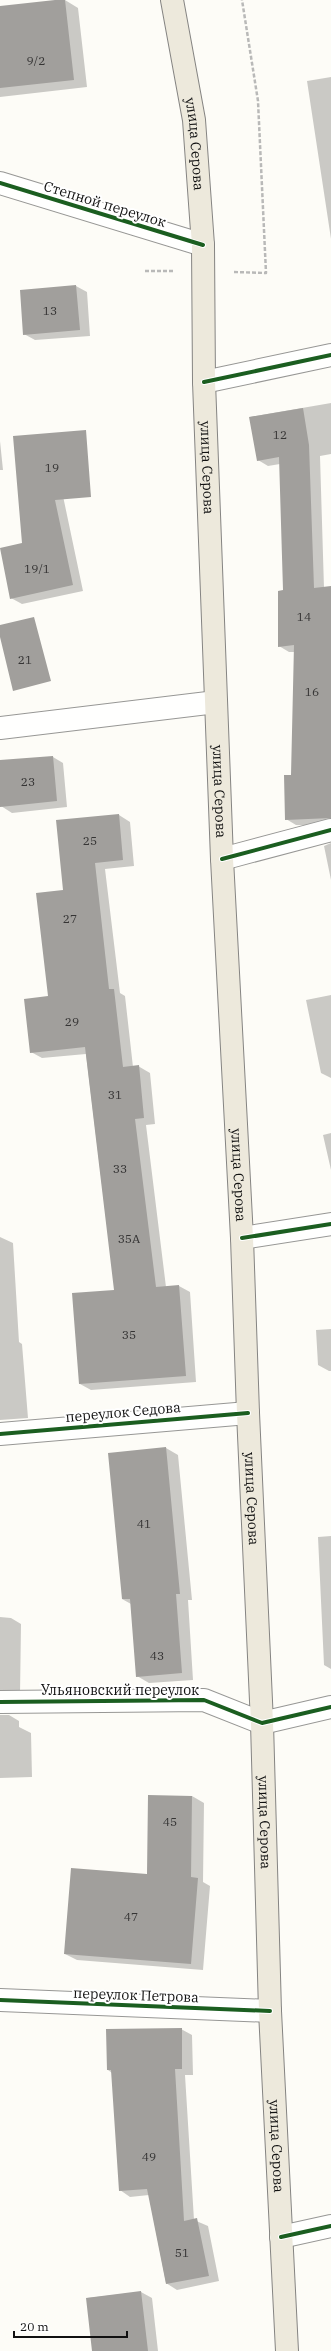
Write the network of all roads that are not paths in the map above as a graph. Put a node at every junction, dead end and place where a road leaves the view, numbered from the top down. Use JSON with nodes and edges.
{"nodes":[{"id":1,"x":172,"y":0,"type":"edge"},
{"id":2,"x":0,"y":183,"type":"edge"},
{"id":3,"x":203,"y":245,"type":"junction"},
{"id":4,"x":331,"y":355,"type":"edge"},
{"id":5,"x":204,"y":382,"type":"junction"},
{"id":6,"x":216,"y":702,"type":"junction"},
{"id":7,"x":0,"y":728,"type":"edge"},
{"id":8,"x":331,"y":830,"type":"edge"},
{"id":9,"x":222,"y":859,"type":"junction"},
{"id":10,"x":331,"y":1224,"type":"edge"},
{"id":11,"x":242,"y":1238,"type":"junction"},
{"id":12,"x":248,"y":1413,"type":"junction"},
{"id":13,"x":0,"y":1434,"type":"edge"},
{"id":14,"x":0,"y":1702,"type":"edge"},
{"id":15,"x":331,"y":1707,"type":"edge"},
{"id":16,"x":262,"y":1722,"type":"junction"},
{"id":17,"x":0,"y":2000,"type":"edge"},
{"id":18,"x":270,"y":2011,"type":"junction"},
{"id":19,"x":331,"y":2226,"type":"edge"},
{"id":20,"x":281,"y":2237,"type":"junction"},
{"id":21,"x":287,"y":2351,"type":"edge"}],
"edges":[{"from":1,"to":3,"type":"main road","name":"улица Серова"},
{"from":2,"to":3,"type":"street","name":"Степной переулок"},
{"from":3,"to":5,"type":"main road","name":"улица Серова"},
{"from":4,"to":5,"type":"street"},
{"from":5,"to":6,"type":"main road","name":"улица Серова"},
{"from":6,"to":7,"type":"street"},
{"from":6,"to":9,"type":"main road","name":"улица Серова"},
{"from":8,"to":9,"type":"street"},
{"from":9,"to":11,"type":"main road","name":"улица Серова"},
{"from":10,"to":11,"type":"street"},
{"from":11,"to":12,"type":"main road","name":"улица Серова"},
{"from":12,"to":13,"type":"street","name":"переулок Седова"},
{"from":12,"to":16,"type":"main road","name":"улица Серова"},
{"from":14,"to":16,"type":"street","name":"Ульяновский переулок"},
{"from":15,"to":16,"type":"street"},
{"from":16,"to":18,"type":"main road","name":"улица Серова"},
{"from":17,"to":18,"type":"street","name":"переулок Петрова"},
{"from":18,"to":20,"type":"main road","name":"улица Серова"},
{"from":19,"to":20,"type":"street"},
{"from":20,"to":21,"type":"main road","name":"улица Серова"}]}
